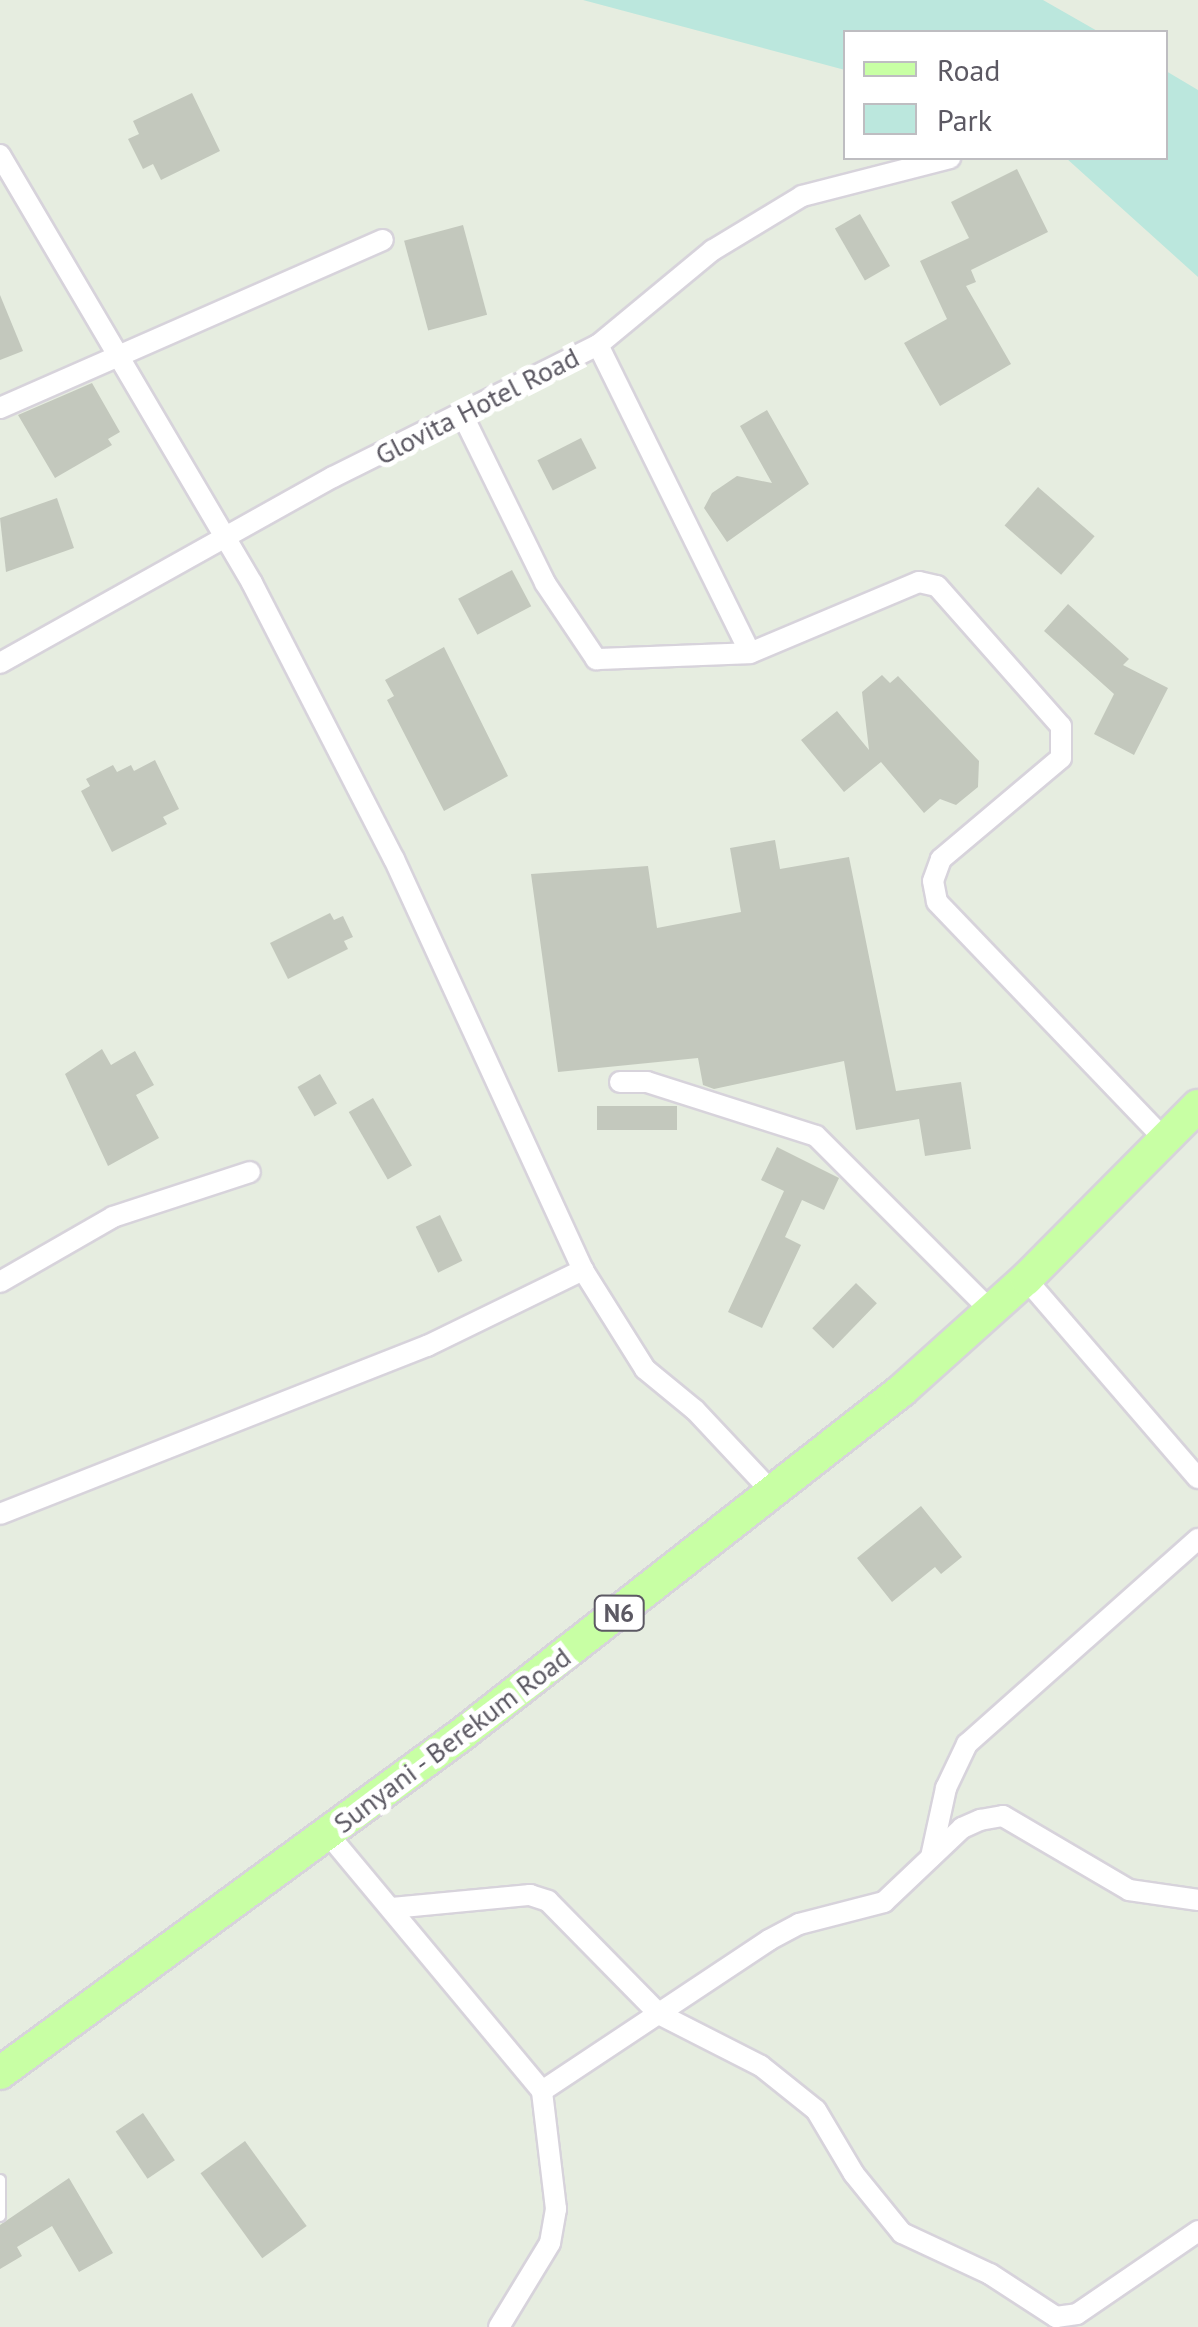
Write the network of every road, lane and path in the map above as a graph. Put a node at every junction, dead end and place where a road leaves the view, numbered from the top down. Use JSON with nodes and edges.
{"nodes":[{"id":1,"x":0,"y":155,"type":"edge"},
{"id":2,"x":942,"y":160,"type":"edge"},
{"id":3,"x":383,"y":240,"type":"dead end"},
{"id":4,"x":598,"y":345,"type":"junction"},
{"id":5,"x":118,"y":354,"type":"junction"},
{"id":6,"x":0,"y":408,"type":"edge"},
{"id":7,"x":463,"y":416,"type":"junction"},
{"id":8,"x":227,"y":537,"type":"junction"},
{"id":9,"x":750,"y":653,"type":"junction"},
{"id":10,"x":0,"y":663,"type":"edge"},
{"id":11,"x":620,"y":1082,"type":"dead end"},
{"id":12,"x":1198,"y":1106,"type":"edge"},
{"id":13,"x":1166,"y":1141,"type":"junction"},
{"id":14,"x":250,"y":1172,"type":"dead end"},
{"id":15,"x":582,"y":1270,"type":"junction"},
{"id":16,"x":1026,"y":1279,"type":"junction"},
{"id":17,"x":0,"y":1282,"type":"edge"},
{"id":18,"x":992,"y":1312,"type":"junction"},
{"id":19,"x":1198,"y":1478,"type":"edge"},
{"id":20,"x":774,"y":1493,"type":"junction"},
{"id":21,"x":0,"y":1514,"type":"edge"},
{"id":22,"x":1198,"y":1539,"type":"edge"},
{"id":23,"x":328,"y":1834,"type":"junction"},
{"id":24,"x":929,"y":1864,"type":"junction"},
{"id":25,"x":1198,"y":1900,"type":"edge"},
{"id":26,"x":392,"y":1908,"type":"junction"},
{"id":27,"x":660,"y":2014,"type":"junction"},
{"id":28,"x":0,"y":2073,"type":"edge"},
{"id":29,"x":542,"y":2091,"type":"junction"},
{"id":30,"x":0,"y":2180,"type":"edge"},
{"id":31,"x":0,"y":2216,"type":"edge"},
{"id":32,"x":1198,"y":2232,"type":"edge"},
{"id":33,"x":499,"y":2327,"type":"edge"}],
"edges":[{"from":1,"to":5,"type":"street"},
{"from":2,"to":4,"type":"street","name":"Glovita Hotel Road"},
{"from":3,"to":5,"type":"street"},
{"from":4,"to":7,"type":"street","name":"Glovita Hotel Road"},
{"from":4,"to":9,"type":"street"},
{"from":5,"to":6,"type":"street"},
{"from":5,"to":8,"type":"street"},
{"from":7,"to":8,"type":"street","name":"Glovita Hotel Road"},
{"from":7,"to":9,"type":"street"},
{"from":8,"to":10,"type":"street","name":"Glovita Hotel Road"},
{"from":8,"to":15,"type":"street"},
{"from":9,"to":13,"type":"street"},
{"from":11,"to":18,"type":"street"},
{"from":12,"to":13,"type":"main road","name":"Sunyani - Berekum Road","number":"N6"},
{"from":13,"to":16,"type":"main road","name":"Sunyani - Berekum Road","number":"N6"},
{"from":14,"to":17,"type":"street"},
{"from":15,"to":20,"type":"street"},
{"from":15,"to":21,"type":"street"},
{"from":16,"to":18,"type":"main road","name":"Sunyani - Berekum Road","number":"N6"},
{"from":16,"to":19,"type":"street"},
{"from":18,"to":20,"type":"main road","name":"Sunyani - Berekum Road","number":"N6"},
{"from":20,"to":23,"type":"main road","name":"Sunyani - Berekum Road","number":"N6"},
{"from":22,"to":24,"type":"street"},
{"from":23,"to":26,"type":"street"},
{"from":23,"to":28,"type":"main road","name":"Sunyani - Berekum Road","number":"N6"},
{"from":24,"to":25,"type":"street"},
{"from":24,"to":27,"type":"street"},
{"from":26,"to":27,"type":"street"},
{"from":26,"to":29,"type":"street"},
{"from":27,"to":29,"type":"street"},
{"from":27,"to":32,"type":"street"},
{"from":29,"to":33,"type":"street"},
{"from":30,"to":31,"type":"lane"}]}
